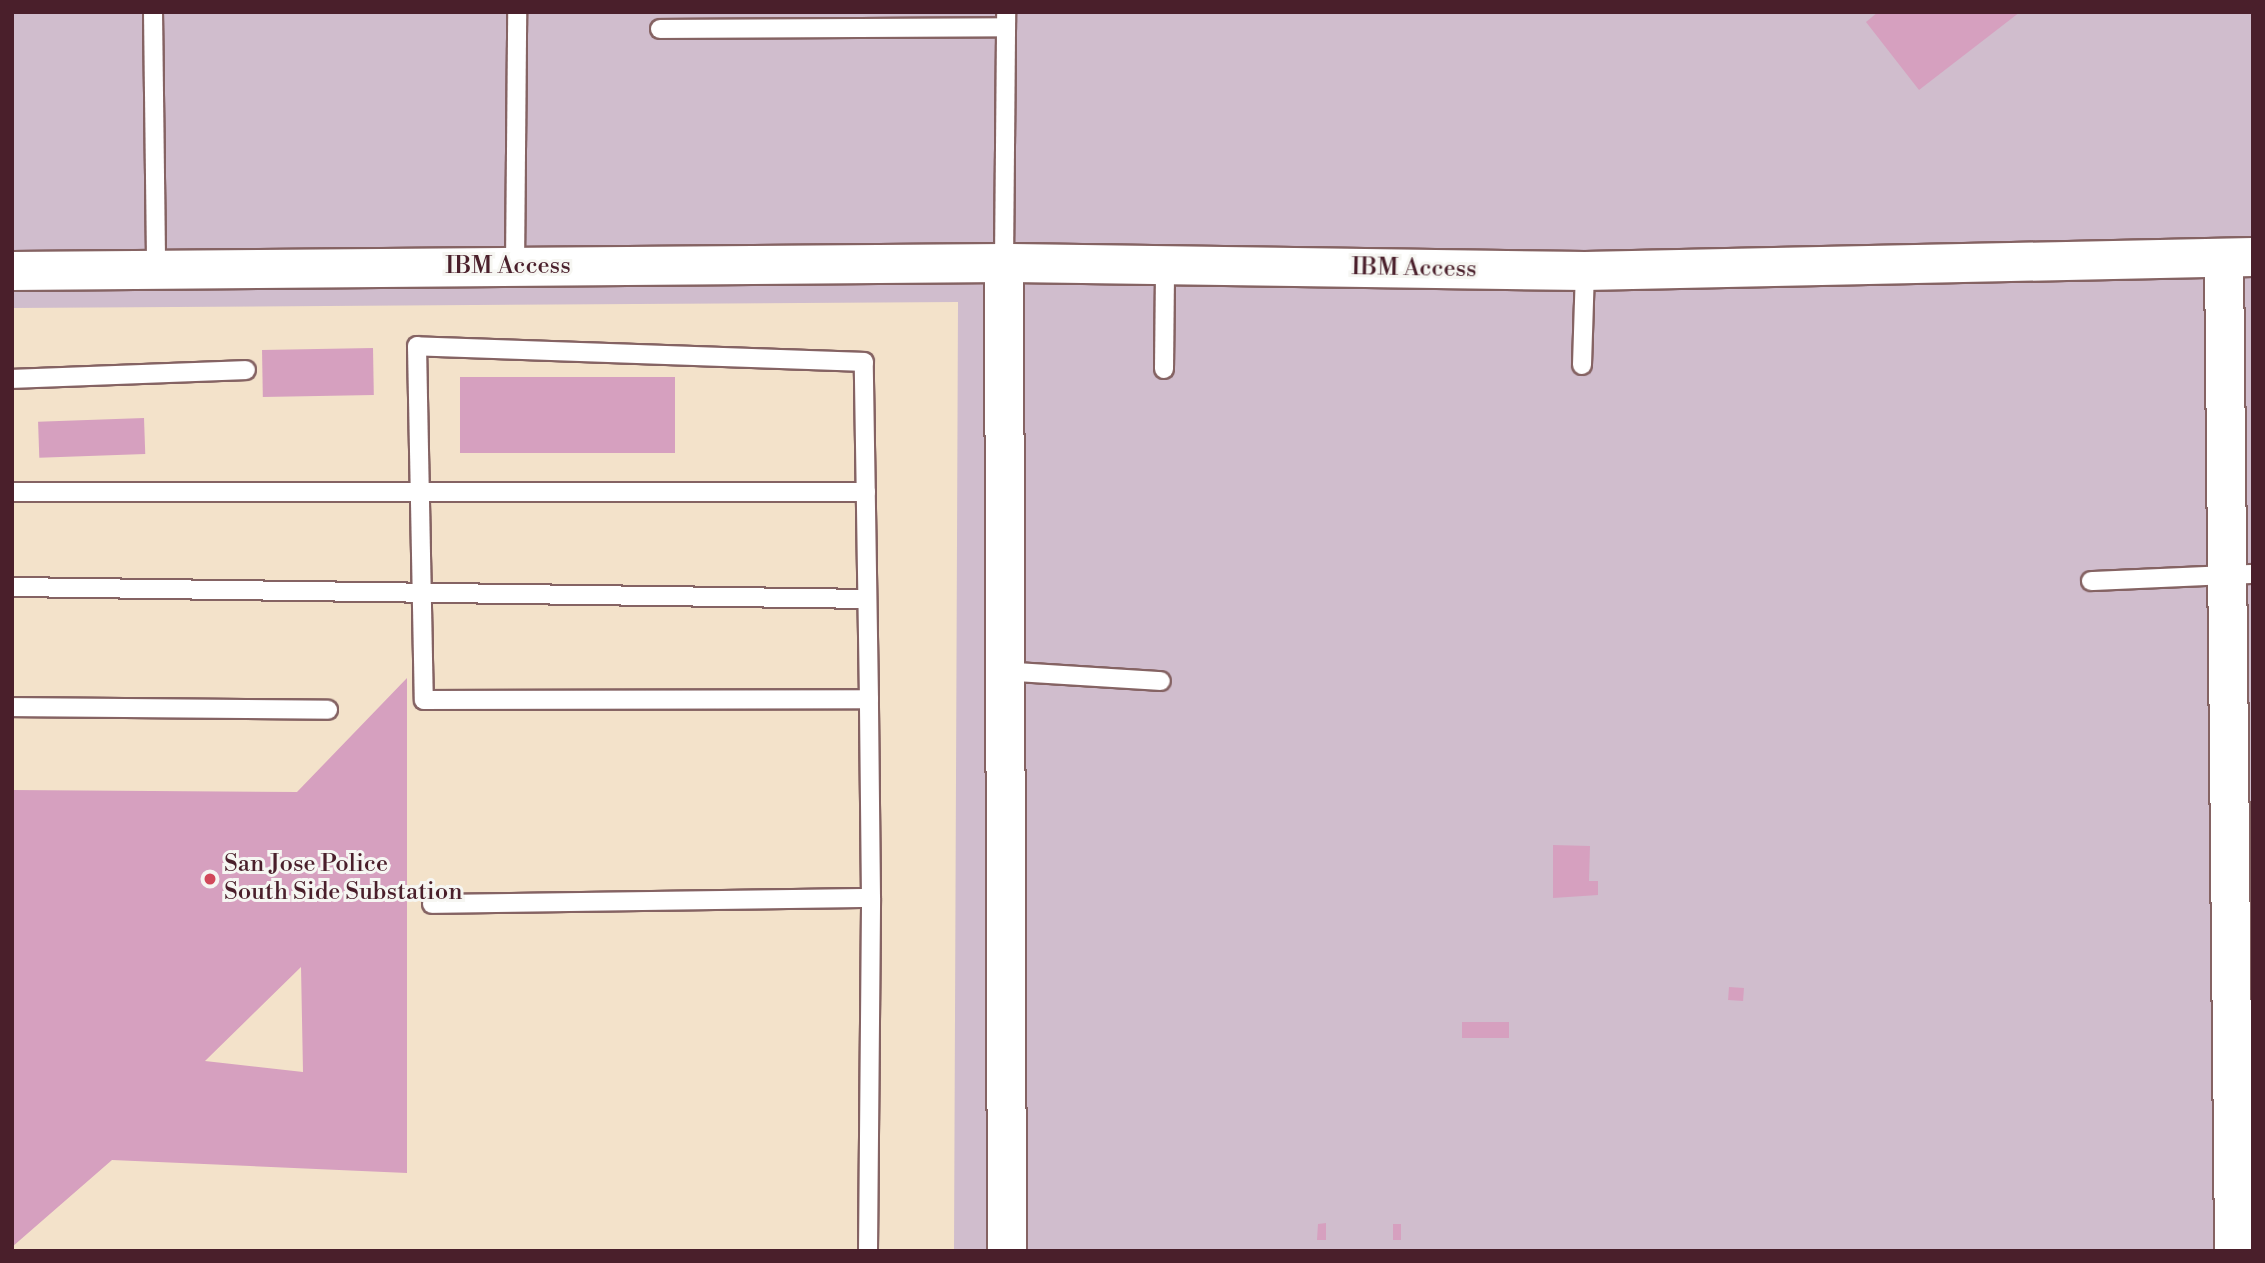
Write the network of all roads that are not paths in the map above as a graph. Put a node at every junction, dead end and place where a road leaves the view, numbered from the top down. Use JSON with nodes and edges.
{"nodes":[{"id":1,"x":153,"y":12,"type":"edge"},
{"id":2,"x":517,"y":12,"type":"edge"},
{"id":3,"x":1006,"y":20,"type":"edge"},
{"id":4,"x":660,"y":29,"type":"dead end"},
{"id":5,"x":2238,"y":258,"type":"edge"},
{"id":6,"x":1004,"y":263,"type":"junction"},
{"id":7,"x":1165,"y":265,"type":"junction"},
{"id":8,"x":515,"y":266,"type":"junction"},
{"id":9,"x":156,"y":270,"type":"junction"},
{"id":10,"x":12,"y":271,"type":"edge"},
{"id":11,"x":1586,"y":271,"type":"junction"},
{"id":12,"x":1582,"y":365,"type":"dead end"},
{"id":13,"x":1164,"y":369,"type":"dead end"},
{"id":14,"x":246,"y":370,"type":"dead end"},
{"id":15,"x":12,"y":379,"type":"edge"},
{"id":16,"x":12,"y":492,"type":"edge"},
{"id":17,"x":420,"y":492,"type":"junction"},
{"id":18,"x":866,"y":492,"type":"junction"},
{"id":19,"x":2241,"y":575,"type":"edge"},
{"id":20,"x":2091,"y":582,"type":"dead end"},
{"id":21,"x":12,"y":587,"type":"edge"},
{"id":22,"x":422,"y":593,"type":"junction"},
{"id":23,"x":867,"y":598,"type":"junction"},
{"id":24,"x":1001,"y":671,"type":"junction"},
{"id":25,"x":1161,"y":681,"type":"dead end"},
{"id":26,"x":869,"y":699,"type":"junction"},
{"id":27,"x":12,"y":707,"type":"edge"},
{"id":28,"x":328,"y":710,"type":"dead end"},
{"id":29,"x":871,"y":898,"type":"junction"},
{"id":30,"x":432,"y":904,"type":"dead end"},
{"id":31,"x":868,"y":1251,"type":"edge"},
{"id":32,"x":1007,"y":1251,"type":"edge"},
{"id":33,"x":2234,"y":1251,"type":"edge"}],
"edges":[{"from":1,"to":9,"type":"lane"},
{"from":2,"to":8,"type":"lane"},
{"from":3,"to":4,"type":"lane"},
{"from":3,"to":6,"type":"lane"},
{"from":5,"to":11,"type":"street","name":"IBM Access"},
{"from":5,"to":19,"type":"street"},
{"from":6,"to":7,"type":"street","name":"IBM Access"},
{"from":6,"to":8,"type":"street","name":"IBM Access"},
{"from":6,"to":24,"type":"street"},
{"from":7,"to":11,"type":"street","name":"IBM Access"},
{"from":7,"to":13,"type":"lane"},
{"from":8,"to":9,"type":"street","name":"IBM Access"},
{"from":9,"to":10,"type":"street","name":"IBM Access"},
{"from":11,"to":12,"type":"lane"},
{"from":14,"to":15,"type":"lane"},
{"from":16,"to":17,"type":"lane"},
{"from":17,"to":18,"type":"lane"},
{"from":17,"to":18,"type":"lane"},
{"from":17,"to":22,"type":"lane"},
{"from":18,"to":23,"type":"lane"},
{"from":19,"to":20,"type":"lane"},
{"from":19,"to":33,"type":"street"},
{"from":21,"to":22,"type":"lane"},
{"from":22,"to":23,"type":"lane"},
{"from":22,"to":26,"type":"lane"},
{"from":23,"to":26,"type":"lane"},
{"from":24,"to":25,"type":"lane"},
{"from":24,"to":32,"type":"street"},
{"from":26,"to":29,"type":"lane"},
{"from":27,"to":28,"type":"lane"},
{"from":29,"to":30,"type":"lane"},
{"from":29,"to":31,"type":"lane"}]}
